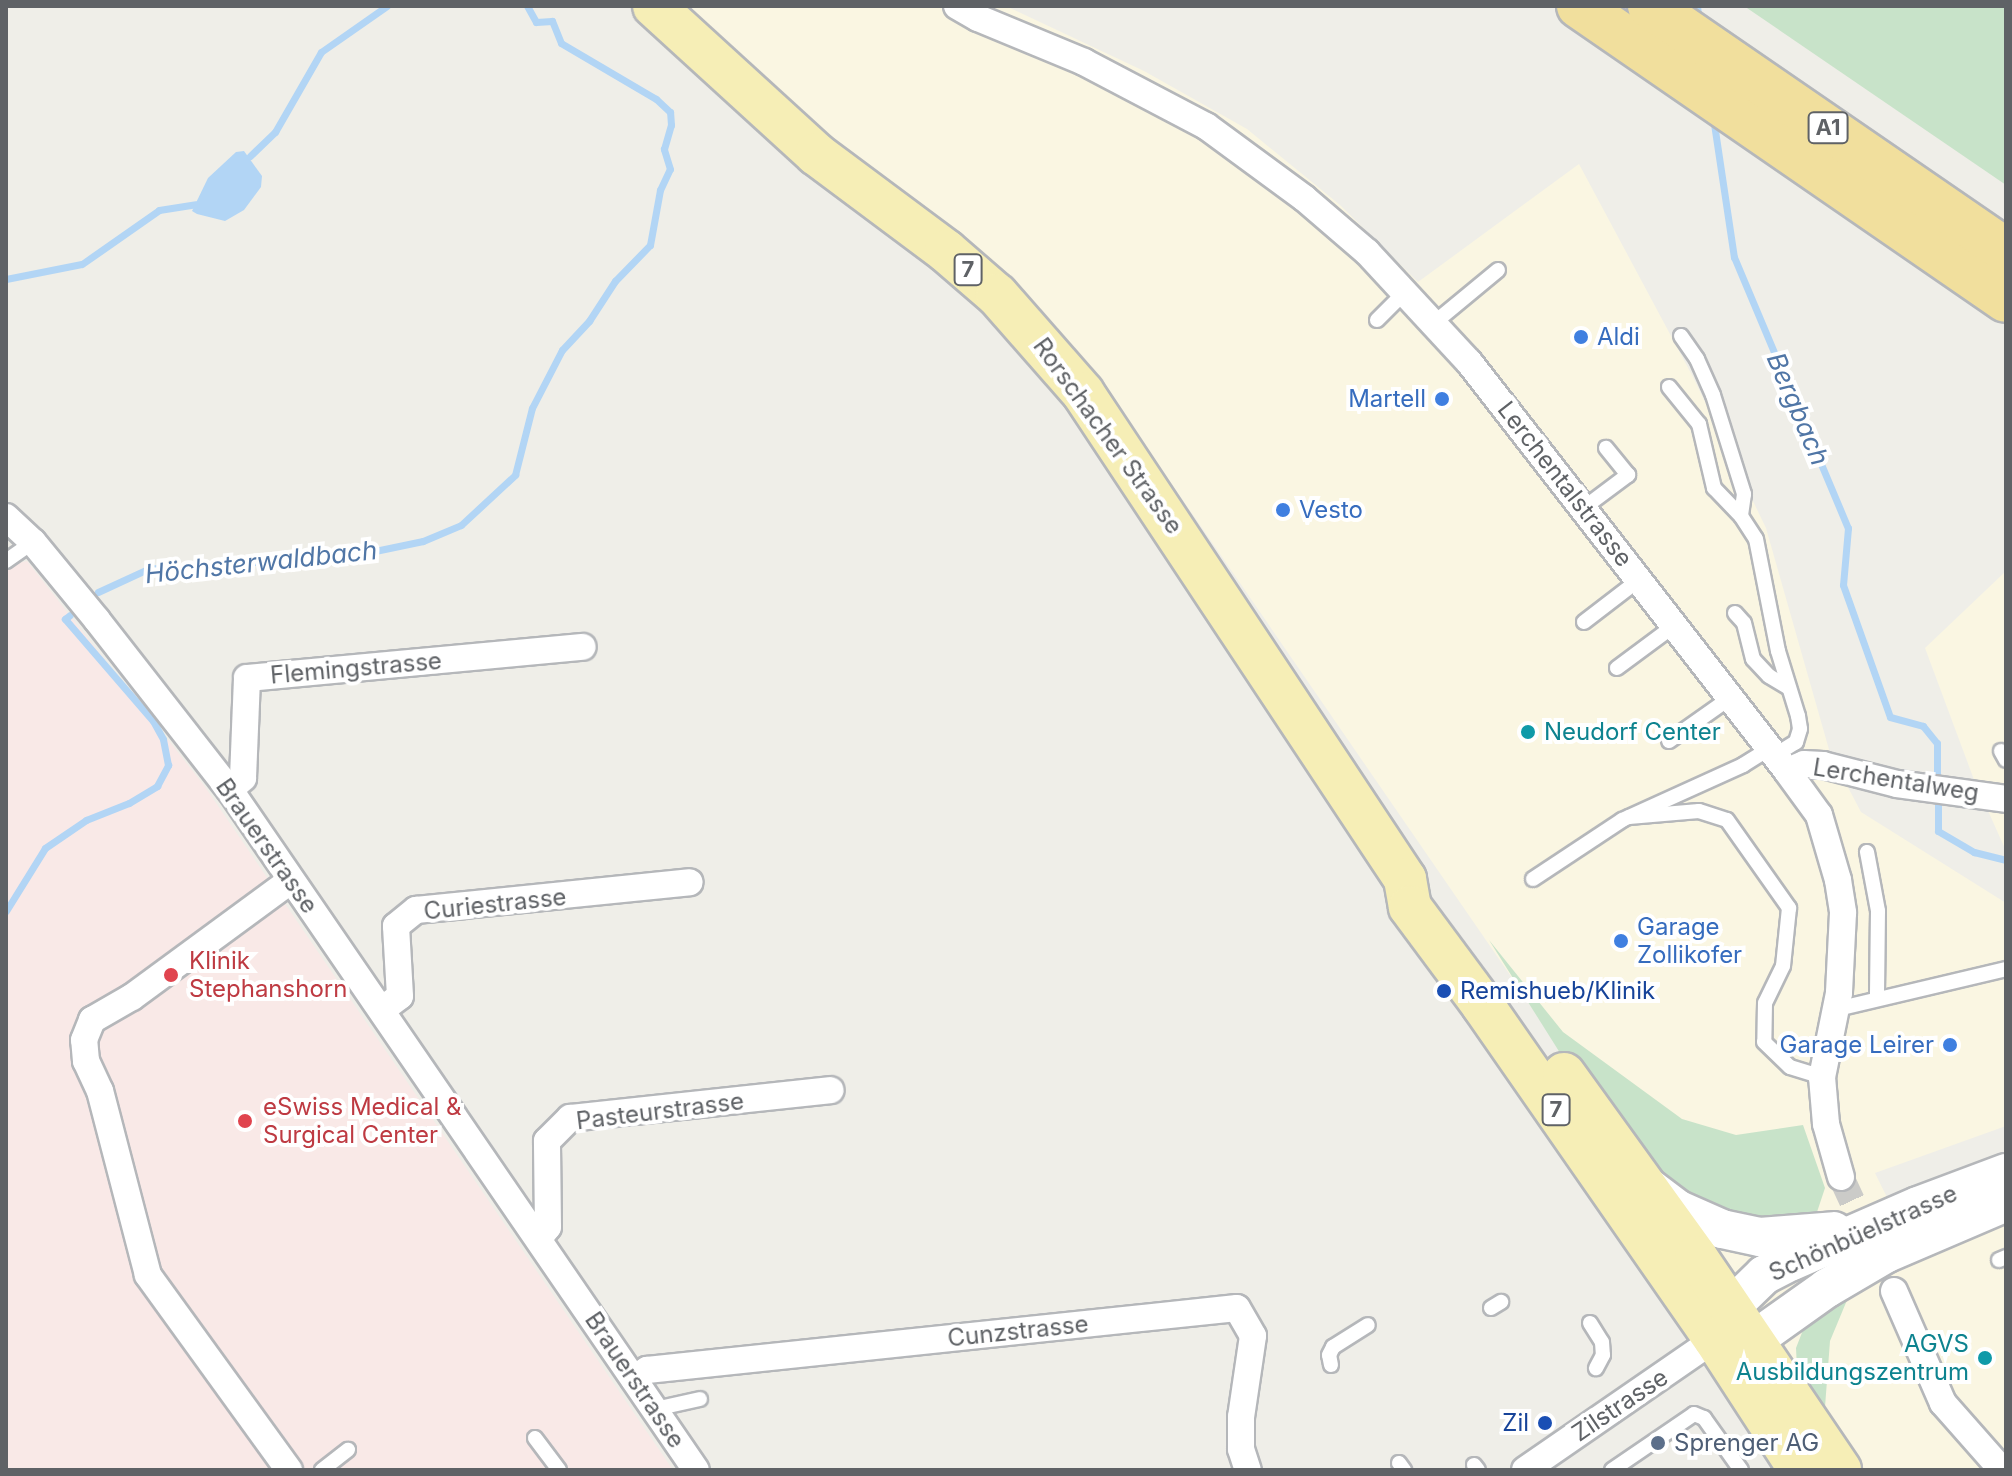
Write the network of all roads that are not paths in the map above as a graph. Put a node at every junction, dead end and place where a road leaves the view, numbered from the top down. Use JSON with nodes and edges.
{"nodes":[{"id":1,"x":654,"y":6,"type":"edge"},
{"id":2,"x":957,"y":6,"type":"edge"},
{"id":3,"x":1579,"y":6,"type":"edge"},
{"id":4,"x":1650,"y":6,"type":"edge"},
{"id":5,"x":2006,"y":251,"type":"edge"},
{"id":6,"x":1498,"y":270,"type":"dead end"},
{"id":7,"x":1405,"y":292,"type":"junction"},
{"id":8,"x":2006,"y":300,"type":"edge"},
{"id":9,"x":1377,"y":320,"type":"dead end"},
{"id":10,"x":1434,"y":323,"type":"junction"},
{"id":11,"x":1681,"y":336,"type":"dead end"},
{"id":12,"x":1669,"y":387,"type":"dead end"},
{"id":13,"x":1606,"y":448,"type":"dead end"},
{"id":14,"x":1585,"y":507,"type":"junction"},
{"id":15,"x":1741,"y":516,"type":"junction"},
{"id":16,"x":6,"y":517,"type":"edge"},
{"id":17,"x":33,"y":542,"type":"junction"},
{"id":18,"x":6,"y":561,"type":"edge"},
{"id":19,"x":1640,"y":579,"type":"junction"},
{"id":20,"x":1735,"y":613,"type":"dead end"},
{"id":21,"x":1584,"y":622,"type":"dead end"},
{"id":22,"x":1675,"y":625,"type":"junction"},
{"id":23,"x":583,"y":647,"type":"dead end"},
{"id":24,"x":1617,"y":668,"type":"dead end"},
{"id":25,"x":1787,"y":687,"type":"junction"},
{"id":26,"x":1730,"y":698,"type":"junction"},
{"id":27,"x":1669,"y":741,"type":"dead end"},
{"id":28,"x":1777,"y":758,"type":"junction"},
{"id":29,"x":230,"y":790,"type":"junction"},
{"id":30,"x":2006,"y":799,"type":"edge"},
{"id":31,"x":1629,"y":817,"type":"junction"},
{"id":32,"x":1867,"y":852,"type":"dead end"},
{"id":33,"x":1405,"y":879,"type":"junction"},
{"id":34,"x":1533,"y":879,"type":"dead end"},
{"id":35,"x":291,"y":880,"type":"junction"},
{"id":36,"x":690,"y":882,"type":"dead end"},
{"id":37,"x":2006,"y":969,"type":"edge"},
{"id":38,"x":1877,"y":999,"type":"junction"},
{"id":39,"x":383,"y":1009,"type":"junction"},
{"id":40,"x":1837,"y":1009,"type":"junction"},
{"id":41,"x":1822,"y":1077,"type":"junction"},
{"id":42,"x":831,"y":1090,"type":"dead end"},
{"id":43,"x":2006,"y":1173,"type":"edge"},
{"id":44,"x":1841,"y":1177,"type":"tunnel mouth"},
{"id":45,"x":1646,"y":1184,"type":"junction"},
{"id":46,"x":2006,"y":1202,"type":"edge"},
{"id":47,"x":1872,"y":1225,"type":"junction"},
{"id":48,"x":539,"y":1238,"type":"junction"},
{"id":49,"x":1894,"y":1291,"type":"tunnel mouth"},
{"id":50,"x":1590,"y":1323,"type":"dead end"},
{"id":51,"x":1368,"y":1325,"type":"dead end"},
{"id":52,"x":1731,"y":1330,"type":"junction"},
{"id":53,"x":1331,"y":1365,"type":"dead end"},
{"id":54,"x":1596,"y":1368,"type":"dead end"},
{"id":55,"x":634,"y":1379,"type":"junction"},
{"id":56,"x":700,"y":1399,"type":"dead end"},
{"id":57,"x":655,"y":1409,"type":"junction"},
{"id":58,"x":535,"y":1438,"type":"dead end"},
{"id":59,"x":348,"y":1450,"type":"dead end"},
{"id":60,"x":289,"y":1470,"type":"edge"},
{"id":61,"x":322,"y":1470,"type":"edge"},
{"id":62,"x":559,"y":1470,"type":"edge"},
{"id":63,"x":696,"y":1470,"type":"edge"},
{"id":64,"x":1248,"y":1470,"type":"edge"},
{"id":65,"x":1525,"y":1470,"type":"edge"},
{"id":66,"x":1612,"y":1470,"type":"edge"},
{"id":67,"x":1741,"y":1470,"type":"edge"},
{"id":68,"x":1800,"y":1470,"type":"edge"},
{"id":69,"x":1840,"y":1470,"type":"edge"},
{"id":70,"x":2002,"y":1470,"type":"edge"}],
"edges":[{"from":1,"to":33,"type":"main road","name":"Rorschacher Strasse","number":"7"},
{"from":2,"to":7,"type":"street","name":"Lerchentalstrasse"},
{"from":3,"to":8,"type":"highway","number":"A1"},
{"from":4,"to":5,"type":"highway","number":"A1"},
{"from":6,"to":10,"type":"lane"},
{"from":7,"to":9,"type":"lane"},
{"from":7,"to":10,"type":"street","name":"Lerchentalstrasse"},
{"from":10,"to":14,"type":"street","name":"Lerchentalstrasse"},
{"from":11,"to":15,"type":"lane"},
{"from":12,"to":15,"type":"lane"},
{"from":13,"to":14,"type":"lane"},
{"from":14,"to":19,"type":"street","name":"Lerchentalstrasse"},
{"from":15,"to":25,"type":"lane"},
{"from":16,"to":17,"type":"street","name":"Brauerstrasse"},
{"from":17,"to":18,"type":"lane"},
{"from":17,"to":29,"type":"street","name":"Brauerstrasse"},
{"from":19,"to":21,"type":"lane"},
{"from":19,"to":22,"type":"street","name":"Lerchentalstrasse"},
{"from":20,"to":25,"type":"lane"},
{"from":22,"to":24,"type":"lane"},
{"from":22,"to":26,"type":"street","name":"Lerchentalstrasse"},
{"from":23,"to":29,"type":"street","name":"Flemingstrasse"},
{"from":25,"to":28,"type":"lane"},
{"from":26,"to":27,"type":"lane"},
{"from":26,"to":28,"type":"street","name":"Lerchentalstrasse"},
{"from":28,"to":30,"type":"street","name":"Lerchentalweg"},
{"from":28,"to":31,"type":"lane"},
{"from":28,"to":40,"type":"street","name":"Lerchentalstrasse"},
{"from":29,"to":35,"type":"street","name":"Brauerstrasse"},
{"from":31,"to":34,"type":"lane"},
{"from":31,"to":41,"type":"lane"},
{"from":32,"to":38,"type":"lane"},
{"from":33,"to":45,"type":"main road","name":"Rorschacher Strasse","number":"7"},
{"from":33,"to":52,"type":"main road","name":"Rorschacher Strasse","number":"7"},
{"from":35,"to":39,"type":"street","name":"Brauerstrasse"},
{"from":35,"to":60,"type":"street"},
{"from":36,"to":39,"type":"street","name":"Curiestrasse"},
{"from":37,"to":38,"type":"lane"},
{"from":38,"to":40,"type":"lane"},
{"from":39,"to":48,"type":"street","name":"Brauerstrasse"},
{"from":40,"to":41,"type":"street","name":"Lerchentalstrasse"},
{"from":41,"to":44,"type":"street","name":"Lerchentalstrasse"},
{"from":42,"to":48,"type":"street","name":"Pasteurstrasse"},
{"from":43,"to":47,"type":"main road","name":"Schönbüelstrasse"},
{"from":45,"to":47,"type":"main road"},
{"from":45,"to":52,"type":"main road","name":"Rorschacher Strasse","number":"7"},
{"from":46,"to":52,"type":"main road","name":"Schönbüelstrasse"},
{"from":47,"to":52,"type":"main road","name":"Schönbüelstrasse"},
{"from":48,"to":55,"type":"street","name":"Brauerstrasse"},
{"from":49,"to":70,"type":"street"},
{"from":50,"to":54,"type":"lane"},
{"from":51,"to":53,"type":"lane"},
{"from":52,"to":65,"type":"street","name":"Zilstrasse"},
{"from":52,"to":68,"type":"main road","name":"Rorschacher Strasse","number":"7"},
{"from":52,"to":69,"type":"main road","name":"Rorschacher Strasse","number":"7"},
{"from":55,"to":57,"type":"street","name":"Brauerstrasse"},
{"from":55,"to":64,"type":"street","name":"Cunzstrasse"},
{"from":56,"to":57,"type":"lane"},
{"from":57,"to":63,"type":"street","name":"Brauerstrasse"},
{"from":58,"to":62,"type":"lane"},
{"from":59,"to":61,"type":"lane"},
{"from":66,"to":67,"type":"lane"}]}
